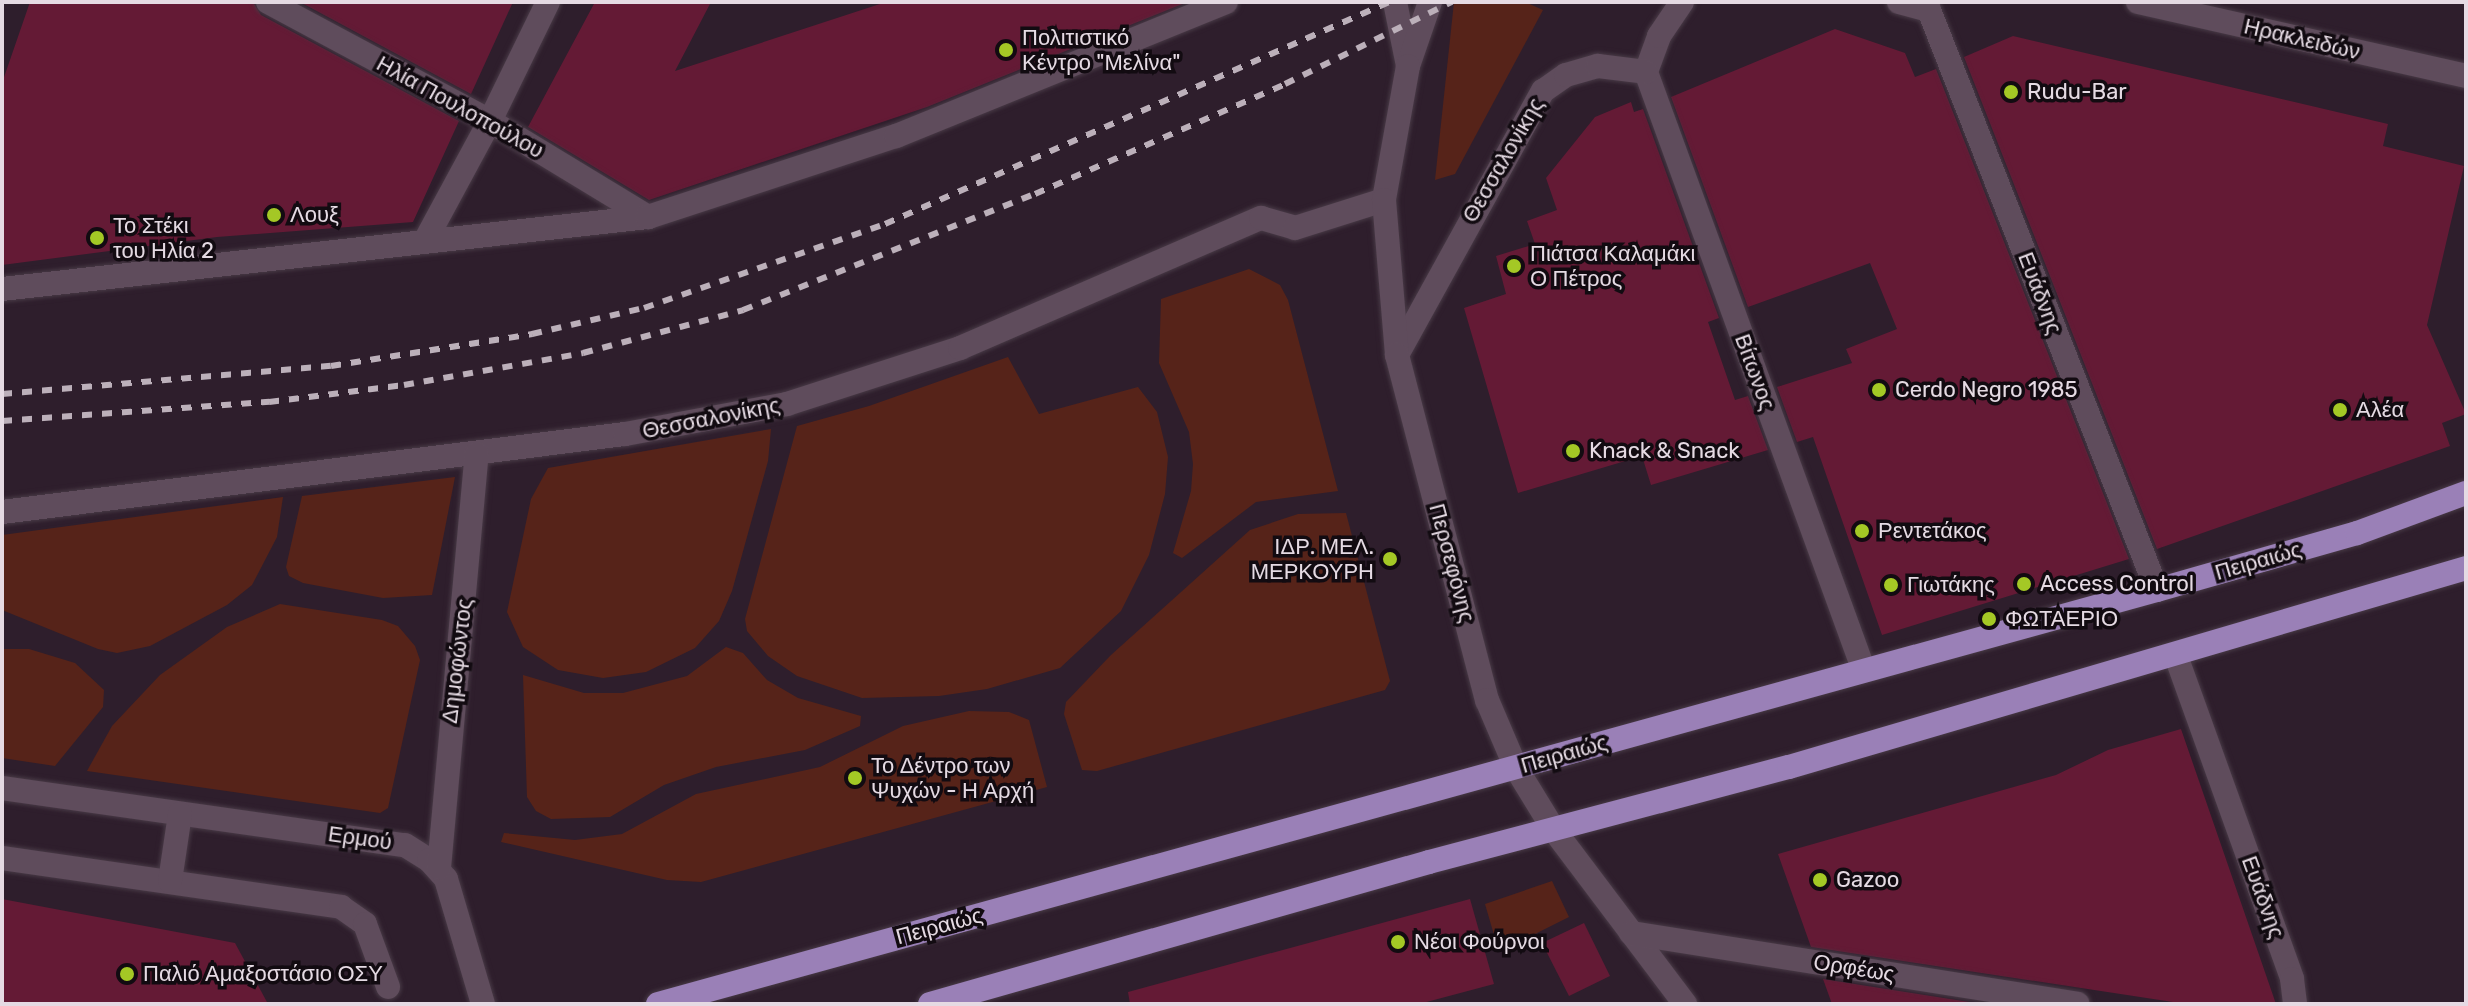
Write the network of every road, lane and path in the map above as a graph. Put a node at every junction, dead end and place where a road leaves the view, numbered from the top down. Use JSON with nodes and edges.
{"nodes":[{"id":1,"x":268,"y":2,"type":"edge"},
{"id":2,"x":548,"y":2,"type":"edge"},
{"id":3,"x":1226,"y":2,"type":"edge"},
{"id":4,"x":1395,"y":2,"type":"edge"},
{"id":5,"x":1430,"y":2,"type":"edge"},
{"id":6,"x":1682,"y":2,"type":"edge"},
{"id":7,"x":1899,"y":2,"type":"edge"},
{"id":8,"x":2138,"y":2,"type":"edge"},
{"id":9,"x":1935,"y":6,"type":"edge"},
{"id":10,"x":1408,"y":66,"type":"junction"},
{"id":11,"x":1646,"y":72,"type":"junction"},
{"id":12,"x":2466,"y":76,"type":"edge"},
{"id":13,"x":490,"y":121,"type":"junction"},
{"id":14,"x":1384,"y":200,"type":"junction"},
{"id":15,"x":648,"y":217,"type":"junction"},
{"id":16,"x":425,"y":241,"type":"junction"},
{"id":17,"x":2,"y":289,"type":"edge"},
{"id":18,"x":1397,"y":355,"type":"junction"},
{"id":19,"x":477,"y":454,"type":"junction"},
{"id":20,"x":2466,"y":493,"type":"edge"},
{"id":21,"x":2,"y":512,"type":"edge"},
{"id":22,"x":2466,"y":568,"type":"edge"},
{"id":23,"x":2157,"y":590,"type":"junction"},
{"id":24,"x":2176,"y":656,"type":"junction"},
{"id":25,"x":1864,"y":671,"type":"junction"},
{"id":26,"x":1516,"y":768,"type":"junction"},
{"id":27,"x":2,"y":788,"type":"edge"},
{"id":28,"x":180,"y":814,"type":"junction"},
{"id":29,"x":1554,"y":830,"type":"junction"},
{"id":30,"x":2,"y":858,"type":"edge"},
{"id":31,"x":439,"y":868,"type":"junction"},
{"id":32,"x":170,"y":881,"type":"junction"},
{"id":33,"x":1631,"y":933,"type":"junction"},
{"id":34,"x":388,"y":987,"type":"dead end"},
{"id":35,"x":483,"y":1004,"type":"edge"},
{"id":36,"x":658,"y":1004,"type":"edge"},
{"id":37,"x":930,"y":1004,"type":"edge"},
{"id":38,"x":1685,"y":1004,"type":"edge"},
{"id":39,"x":2077,"y":1004,"type":"edge"},
{"id":40,"x":2295,"y":1004,"type":"edge"}],
"edges":[{"from":1,"to":13,"type":"street","name":"Ηλία Πουλοπούλου"},
{"from":2,"to":13,"type":"street"},
{"from":3,"to":15,"type":"street"},
{"from":4,"to":10,"type":"street"},
{"from":5,"to":10,"type":"street"},
{"from":6,"to":11,"type":"street"},
{"from":7,"to":9,"type":"street"},
{"from":8,"to":12,"type":"street","name":"Ηρακλειδών"},
{"from":9,"to":23,"type":"street","name":"Ευάδνης"},
{"from":10,"to":14,"type":"street","name":"Περσεφόνης"},
{"from":11,"to":18,"type":"street","name":"Θεσσαλονίκης"},
{"from":11,"to":25,"type":"street","name":"Βίτωνος"},
{"from":13,"to":15,"type":"street","name":"Ηλία Πουλοπούλου"},
{"from":13,"to":16,"type":"street"},
{"from":14,"to":18,"type":"street","name":"Περσεφόνης"},
{"from":14,"to":19,"type":"street","name":"Θεσσαλονίκης"},
{"from":15,"to":16,"type":"street"},
{"from":16,"to":17,"type":"street"},
{"from":18,"to":26,"type":"street","name":"Περσεφόνης"},
{"from":19,"to":21,"type":"street","name":"Θεσσαλονίκης"},
{"from":19,"to":31,"type":"street","name":"Δημοφώντος"},
{"from":20,"to":23,"type":"main road","name":"Πειραιώς"},
{"from":22,"to":24,"type":"main road"},
{"from":23,"to":25,"type":"main road","name":"Πειραιώς"},
{"from":24,"to":29,"type":"main road"},
{"from":24,"to":40,"type":"street","name":"Ευάδνης"},
{"from":25,"to":26,"type":"main road","name":"Πειραιώς"},
{"from":26,"to":29,"type":"street","name":"Περσεφόνης"},
{"from":26,"to":36,"type":"main road","name":"Πειραιώς"},
{"from":27,"to":28,"type":"street","name":"Ερμού"},
{"from":28,"to":31,"type":"street","name":"Ερμού"},
{"from":28,"to":32,"type":"street"},
{"from":29,"to":33,"type":"street","name":"Περσεφόνης"},
{"from":29,"to":37,"type":"main road"},
{"from":30,"to":32,"type":"street"},
{"from":31,"to":35,"type":"street"},
{"from":32,"to":34,"type":"street"},
{"from":33,"to":38,"type":"street","name":"Περσεφόνης"},
{"from":33,"to":39,"type":"street","name":"Ορφέως"}]}
